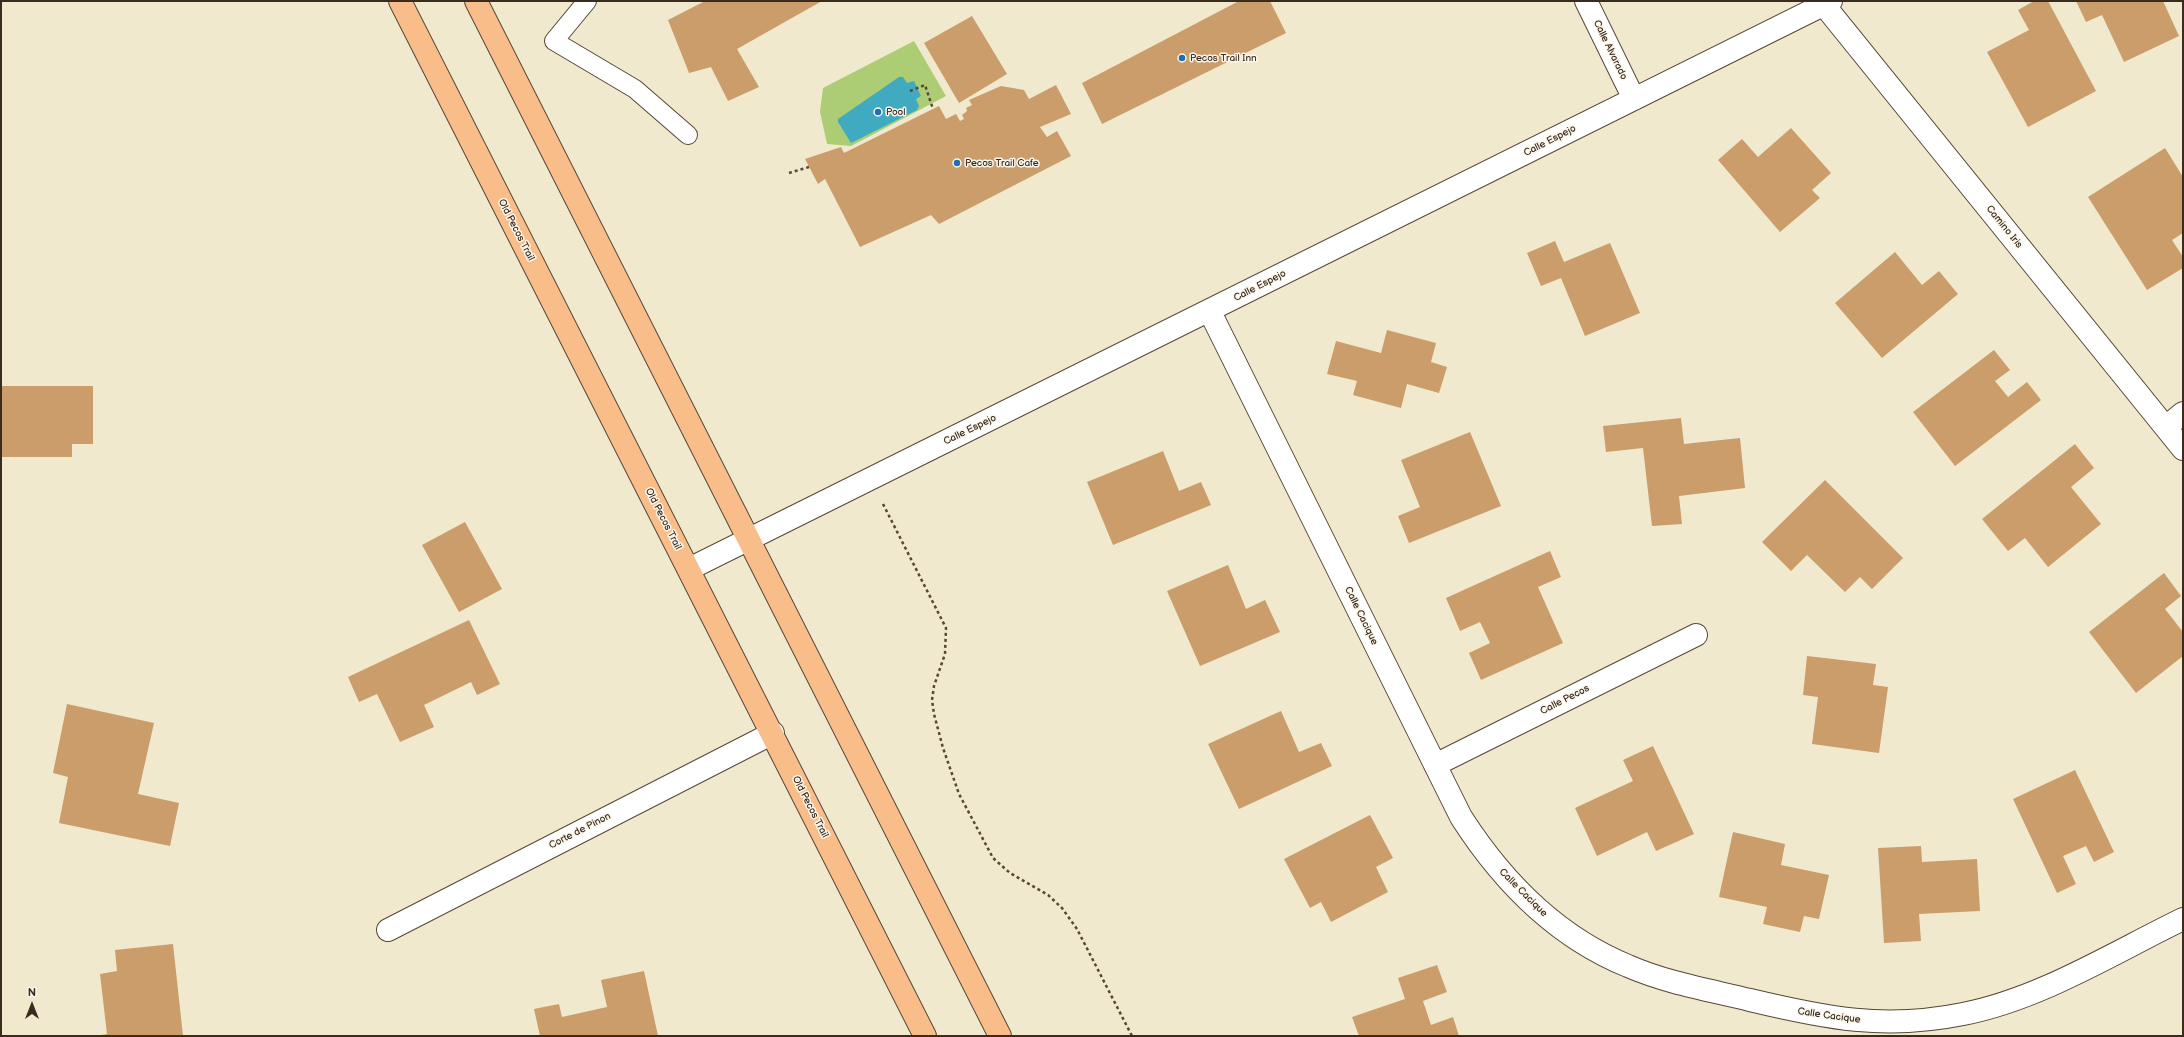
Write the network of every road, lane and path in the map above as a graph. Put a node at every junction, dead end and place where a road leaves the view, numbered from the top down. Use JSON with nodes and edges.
{"nodes":[{"id":1,"x":400,"y":1,"type":"edge"},
{"id":2,"x":476,"y":1,"type":"edge"},
{"id":3,"x":586,"y":1,"type":"edge"},
{"id":4,"x":1586,"y":1,"type":"edge"},
{"id":5,"x":1828,"y":3,"type":"edge"},
{"id":6,"x":910,"y":91,"type":"dead end"},
{"id":7,"x":1634,"y":99,"type":"junction"},
{"id":8,"x":933,"y":109,"type":"dead end"},
{"id":9,"x":688,"y":135,"type":"dead end"},
{"id":10,"x":810,"y":167,"type":"dead end"},
{"id":11,"x":789,"y":173,"type":"dead end"},
{"id":12,"x":1210,"y":312,"type":"junction"},
{"id":13,"x":2183,"y":413,"type":"edge"},
{"id":14,"x":2166,"y":427,"type":"junction"},
{"id":15,"x":2183,"y":449,"type":"edge"},
{"id":16,"x":870,"y":480,"type":"junction"},
{"id":17,"x":748,"y":541,"type":"junction"},
{"id":18,"x":688,"y":569,"type":"junction"},
{"id":19,"x":1696,"y":635,"type":"dead end"},
{"id":20,"x":772,"y":733,"type":"junction"},
{"id":21,"x":1435,"y":765,"type":"junction"},
{"id":22,"x":2183,"y":918,"type":"edge"},
{"id":23,"x":388,"y":930,"type":"dead end"},
{"id":24,"x":926,"y":1036,"type":"edge"},
{"id":25,"x":1000,"y":1036,"type":"edge"},
{"id":26,"x":1132,"y":1036,"type":"edge"}],
"edges":[{"from":1,"to":18,"type":"main road","name":"Old Pecos Trail"},
{"from":2,"to":17,"type":"main road"},
{"from":3,"to":9,"type":"lane"},
{"from":4,"to":7,"type":"street","name":"Calle Alvarado"},
{"from":5,"to":7,"type":"street","name":"Calle Espejo"},
{"from":5,"to":14,"type":"street","name":"Camino Iris"},
{"from":6,"to":8,"type":"path"},
{"from":7,"to":12,"type":"street","name":"Calle Espejo"},
{"from":10,"to":11,"type":"path"},
{"from":12,"to":16,"type":"street","name":"Calle Espejo"},
{"from":12,"to":21,"type":"street","name":"Calle Cacique"},
{"from":13,"to":14,"type":"street"},
{"from":14,"to":15,"type":"street","name":"Camino Iris"},
{"from":16,"to":17,"type":"street","name":"Calle Espejo"},
{"from":16,"to":26,"type":"path"},
{"from":17,"to":18,"type":"street","name":"Calle Espejo"},
{"from":17,"to":25,"type":"main road"},
{"from":18,"to":20,"type":"main road","name":"Old Pecos Trail"},
{"from":19,"to":21,"type":"street","name":"Calle Pecos"},
{"from":20,"to":23,"type":"street","name":"Corte de Pinon"},
{"from":20,"to":24,"type":"main road","name":"Old Pecos Trail"},
{"from":21,"to":22,"type":"street","name":"Calle Cacique"}]}
